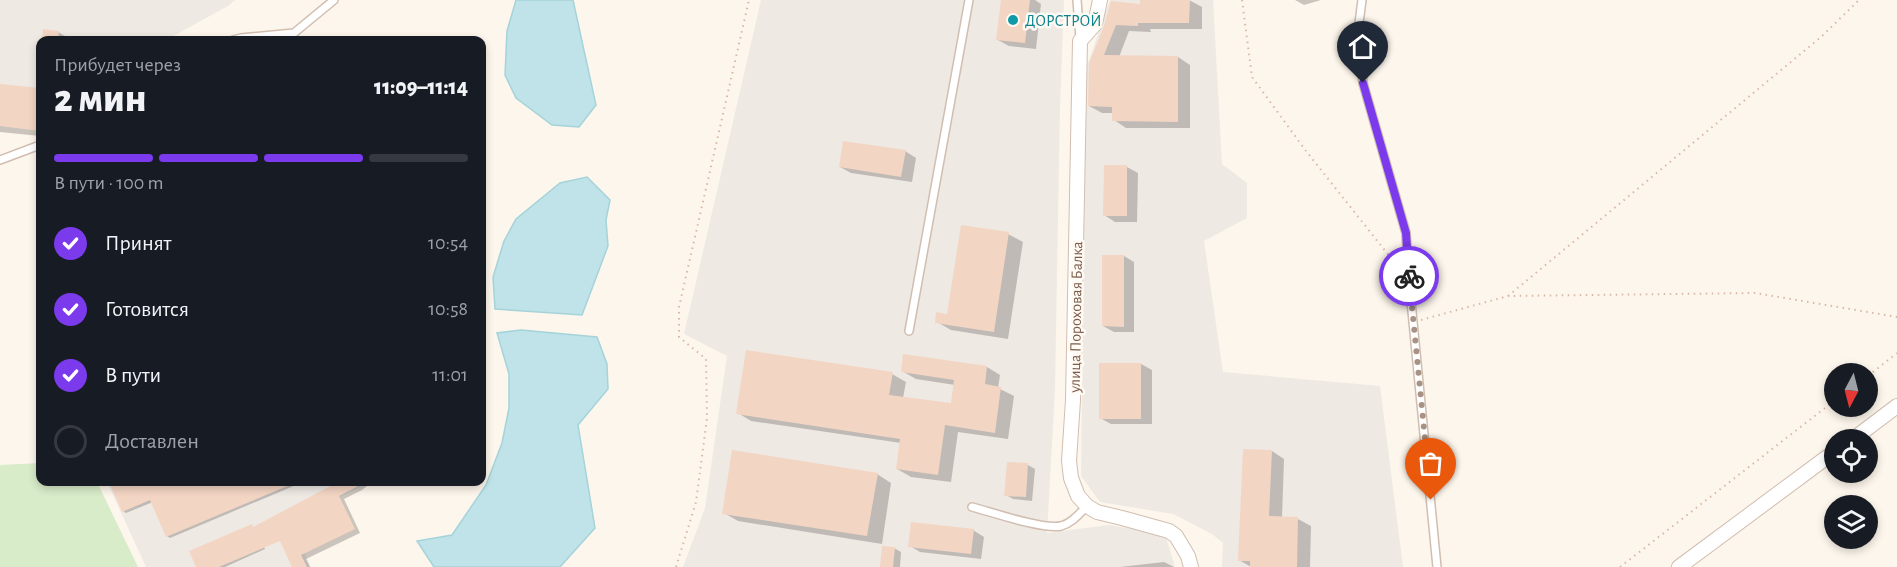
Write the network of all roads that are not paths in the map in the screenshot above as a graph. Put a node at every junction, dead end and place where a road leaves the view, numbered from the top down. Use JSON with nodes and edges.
{"nodes":[{"id":1,"x":334,"y":0,"type":"edge"},
{"id":2,"x":969,"y":0,"type":"edge"},
{"id":3,"x":1077,"y":0,"type":"edge"},
{"id":4,"x":1100,"y":0,"type":"edge"},
{"id":5,"x":1362,"y":0,"type":"edge"},
{"id":6,"x":262,"y":36,"type":"edge"},
{"id":7,"x":1080,"y":41,"type":"junction"},
{"id":8,"x":36,"y":146,"type":"edge"},
{"id":9,"x":0,"y":160,"type":"edge"},
{"id":10,"x":909,"y":331,"type":"dead end"},
{"id":11,"x":1897,"y":406,"type":"edge"},
{"id":12,"x":1867,"y":429,"type":"edge"},
{"id":13,"x":1824,"y":459,"type":"edge"},
{"id":14,"x":1087,"y":506,"type":"junction"},
{"id":15,"x":972,"y":507,"type":"dead end"},
{"id":16,"x":1191,"y":567,"type":"edge"},
{"id":17,"x":1437,"y":567,"type":"edge"},
{"id":18,"x":1679,"y":567,"type":"edge"}],
"edges":[{"from":1,"to":6,"type":"lane"},
{"from":2,"to":10,"type":"lane"},
{"from":3,"to":7,"type":"lane"},
{"from":4,"to":7,"type":"street"},
{"from":5,"to":17,"type":"lane"},
{"from":7,"to":14,"type":"street","name":"улица Пороховая Балка"},
{"from":8,"to":9,"type":"lane"},
{"from":11,"to":12,"type":"street"},
{"from":13,"to":18,"type":"street"},
{"from":14,"to":15,"type":"lane"},
{"from":14,"to":16,"type":"street"}]}
